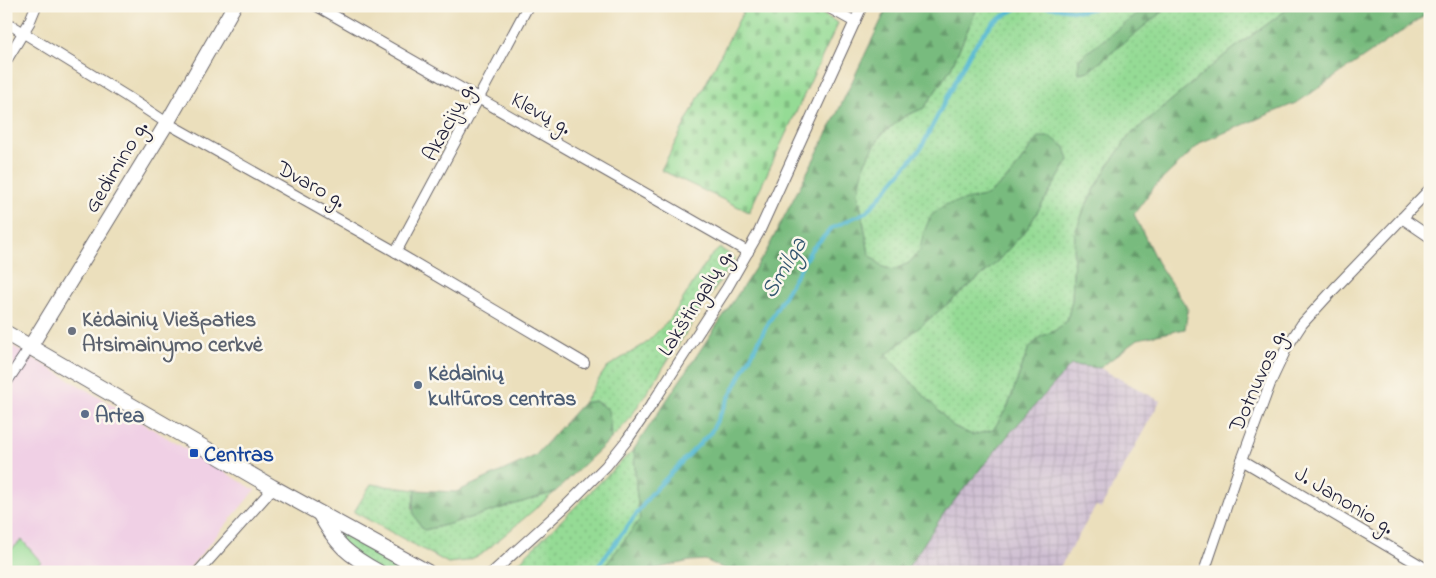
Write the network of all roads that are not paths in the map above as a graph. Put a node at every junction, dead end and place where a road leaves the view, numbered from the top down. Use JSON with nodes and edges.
{"nodes":[{"id":1,"x":36,"y":6,"type":"edge"},
{"id":2,"x":234,"y":6,"type":"edge"},
{"id":3,"x":317,"y":6,"type":"edge"},
{"id":4,"x":528,"y":6,"type":"edge"},
{"id":5,"x":826,"y":6,"type":"edge"},
{"id":6,"x":862,"y":6,"type":"edge"},
{"id":7,"x":6,"y":22,"type":"edge"},
{"id":8,"x":854,"y":22,"type":"junction"},
{"id":9,"x":24,"y":33,"type":"junction"},
{"id":10,"x":6,"y":61,"type":"edge"},
{"id":11,"x":480,"y":99,"type":"junction"},
{"id":12,"x":167,"y":123,"type":"junction"},
{"id":13,"x":1430,"y":189,"type":"edge"},
{"id":14,"x":1402,"y":218,"type":"junction"},
{"id":15,"x":1430,"y":237,"type":"edge"},
{"id":16,"x":396,"y":252,"type":"junction"},
{"id":17,"x":748,"y":252,"type":"junction"},
{"id":18,"x":6,"y":333,"type":"edge"},
{"id":19,"x":30,"y":347,"type":"junction"},
{"id":20,"x":584,"y":363,"type":"dead end"},
{"id":21,"x":6,"y":383,"type":"edge"},
{"id":22,"x":1242,"y":460,"type":"junction"},
{"id":23,"x":272,"y":487,"type":"junction"},
{"id":24,"x":319,"y":513,"type":"junction"},
{"id":25,"x":1430,"y":571,"type":"edge"},
{"id":26,"x":198,"y":572,"type":"edge"},
{"id":27,"x":379,"y":572,"type":"edge"},
{"id":28,"x":427,"y":572,"type":"edge"},
{"id":29,"x":493,"y":572,"type":"edge"},
{"id":30,"x":1204,"y":572,"type":"edge"}],
"edges":[{"from":1,"to":9,"type":"street"},
{"from":2,"to":12,"type":"main road","name":"Gedimino g."},
{"from":3,"to":11,"type":"street","name":"Klevų g."},
{"from":4,"to":11,"type":"street","name":"Akacijų g."},
{"from":5,"to":8,"type":"street"},
{"from":6,"to":8,"type":"street","name":"Lakštingalų g."},
{"from":7,"to":9,"type":"street","name":"Dvaro g."},
{"from":8,"to":17,"type":"street","name":"Lakštingalų g."},
{"from":9,"to":10,"type":"street"},
{"from":9,"to":12,"type":"street","name":"Dvaro g."},
{"from":11,"to":16,"type":"street","name":"Akacijų g."},
{"from":11,"to":17,"type":"street","name":"Klevų g."},
{"from":12,"to":16,"type":"street","name":"Dvaro g."},
{"from":12,"to":19,"type":"main road","name":"Gedimino g."},
{"from":13,"to":14,"type":"street","name":"Dotnuvos g."},
{"from":14,"to":15,"type":"street"},
{"from":14,"to":22,"type":"street","name":"Dotnuvos g."},
{"from":16,"to":20,"type":"street","name":"Dvaro g."},
{"from":17,"to":29,"type":"street","name":"Lakštingalų g."},
{"from":18,"to":19,"type":"main road"},
{"from":19,"to":21,"type":"street"},
{"from":19,"to":23,"type":"main road"},
{"from":22,"to":25,"type":"street","name":"J. Janonio g."},
{"from":22,"to":30,"type":"street","name":"Dotnuvos g."},
{"from":23,"to":24,"type":"main road"},
{"from":23,"to":26,"type":"street"},
{"from":24,"to":27,"type":"main road"},
{"from":24,"to":28,"type":"main road"}]}
